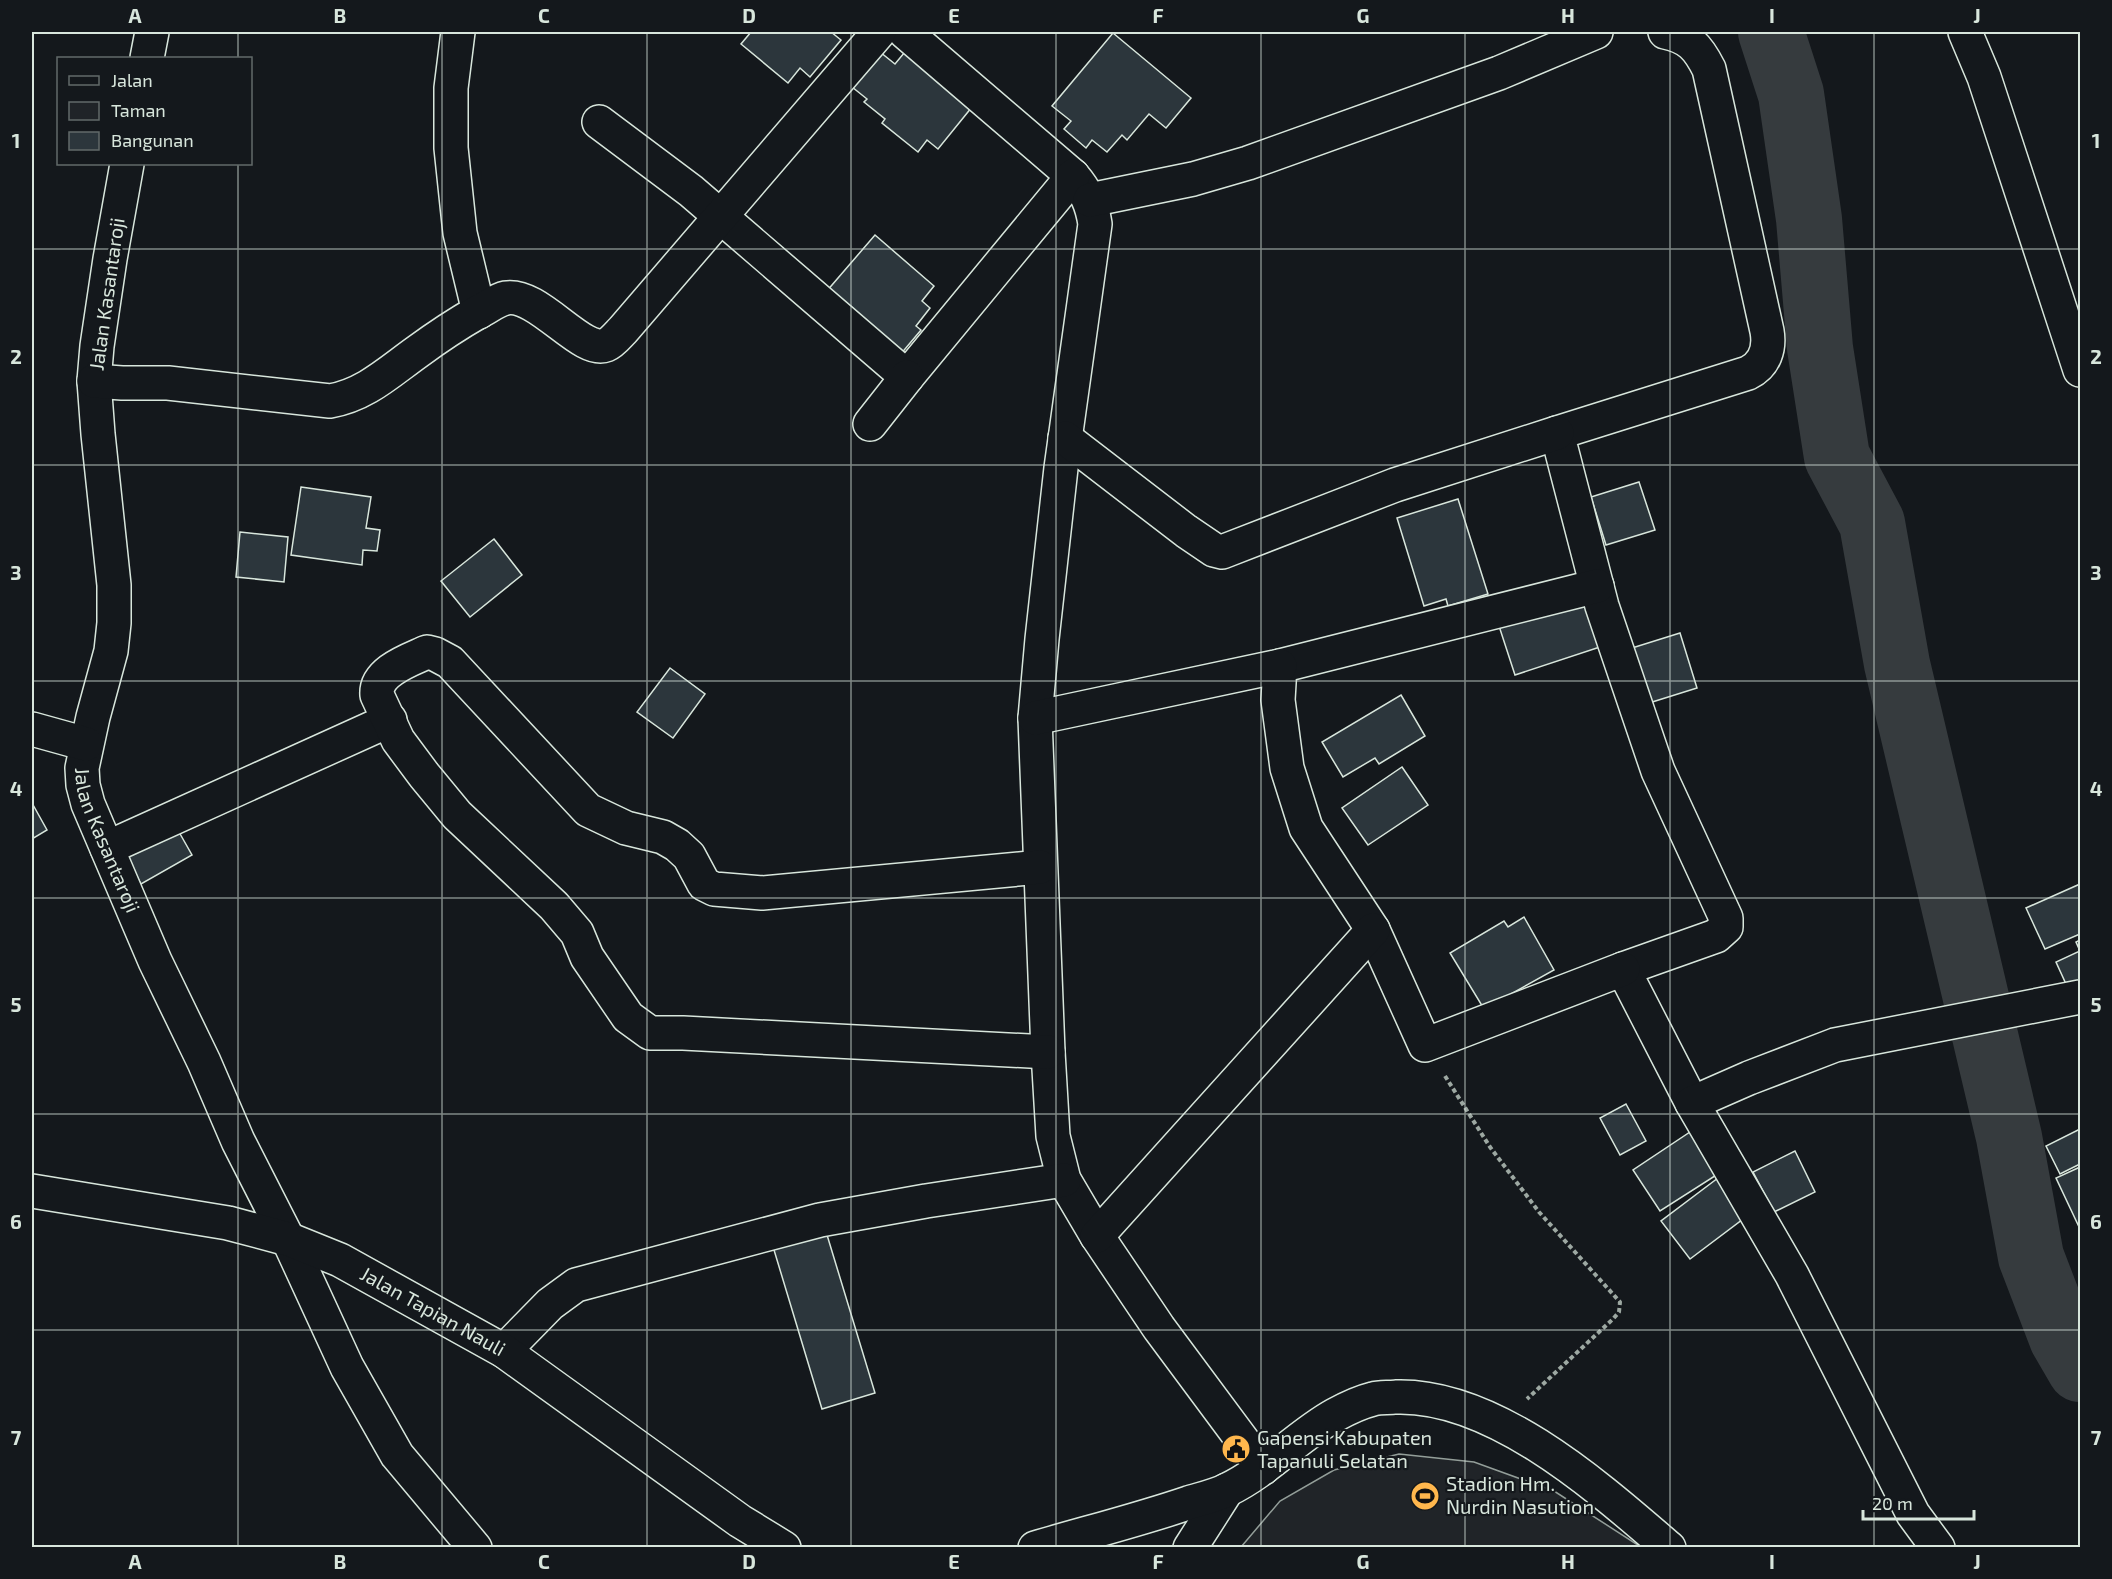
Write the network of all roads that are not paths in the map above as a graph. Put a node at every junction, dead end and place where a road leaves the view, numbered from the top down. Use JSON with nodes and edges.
{"nodes":[{"id":1,"x":152,"y":32,"type":"edge"},
{"id":2,"x":458,"y":32,"type":"edge"},
{"id":3,"x":879,"y":32,"type":"edge"},
{"id":4,"x":905,"y":32,"type":"edge"},
{"id":5,"x":1596,"y":32,"type":"edge"},
{"id":6,"x":1965,"y":32,"type":"edge"},
{"id":7,"x":1676,"y":33,"type":"edge"},
{"id":8,"x":147,"y":57,"type":"edge"},
{"id":9,"x":599,"y":122,"type":"dead end"},
{"id":10,"x":127,"y":165,"type":"edge"},
{"id":11,"x":1081,"y":188,"type":"junction"},
{"id":12,"x":720,"y":216,"type":"junction"},
{"id":13,"x":479,"y":312,"type":"junction"},
{"id":14,"x":2080,"y":370,"type":"edge"},
{"id":15,"x":907,"y":377,"type":"junction"},
{"id":16,"x":94,"y":381,"type":"junction"},
{"id":17,"x":870,"y":424,"type":"dead end"},
{"id":18,"x":1557,"y":433,"type":"junction"},
{"id":19,"x":1065,"y":438,"type":"junction"},
{"id":20,"x":1597,"y":586,"type":"junction"},
{"id":21,"x":1280,"y":666,"type":"junction"},
{"id":22,"x":1035,"y":718,"type":"junction"},
{"id":23,"x":390,"y":720,"type":"junction"},
{"id":24,"x":32,"y":729,"type":"edge"},
{"id":25,"x":86,"y":744,"type":"junction"},
{"id":26,"x":106,"y":848,"type":"junction"},
{"id":27,"x":1040,"y":867,"type":"junction"},
{"id":28,"x":1372,"y":930,"type":"junction"},
{"id":29,"x":1623,"y":969,"type":"junction"},
{"id":30,"x":2080,"y":997,"type":"edge"},
{"id":31,"x":1048,"y":1052,"type":"junction"},
{"id":32,"x":1692,"y":1103,"type":"junction"},
{"id":33,"x":1064,"y":1180,"type":"junction"},
{"id":34,"x":32,"y":1191,"type":"edge"},
{"id":35,"x":1097,"y":1236,"type":"junction"},
{"id":36,"x":288,"y":1239,"type":"junction"},
{"id":37,"x":504,"y":1352,"type":"junction"},
{"id":38,"x":1263,"y":1468,"type":"junction"},
{"id":39,"x":1227,"y":1490,"type":"junction"},
{"id":40,"x":1055,"y":1545,"type":"edge"},
{"id":41,"x":475,"y":1548,"type":"edge"},
{"id":42,"x":783,"y":1548,"type":"edge"},
{"id":43,"x":1190,"y":1548,"type":"edge"},
{"id":44,"x":1669,"y":1548,"type":"edge"},
{"id":45,"x":1938,"y":1548,"type":"edge"}],
"edges":[{"from":1,"to":8,"type":"street"},
{"from":2,"to":13,"type":"street"},
{"from":3,"to":12,"type":"street"},
{"from":4,"to":11,"type":"street"},
{"from":5,"to":11,"type":"street"},
{"from":6,"to":14,"type":"street"},
{"from":7,"to":18,"type":"street"},
{"from":9,"to":12,"type":"street"},
{"from":10,"to":16,"type":"street","name":"Jalan Kasantaroji"},
{"from":11,"to":15,"type":"street"},
{"from":11,"to":19,"type":"street"},
{"from":12,"to":13,"type":"street"},
{"from":12,"to":15,"type":"street"},
{"from":13,"to":16,"type":"street"},
{"from":15,"to":17,"type":"street"},
{"from":16,"to":25,"type":"street","name":"Jalan Kasantaroji"},
{"from":18,"to":19,"type":"street"},
{"from":18,"to":20,"type":"street"},
{"from":19,"to":22,"type":"street"},
{"from":20,"to":21,"type":"street"},
{"from":20,"to":29,"type":"street"},
{"from":21,"to":22,"type":"street"},
{"from":21,"to":28,"type":"street"},
{"from":22,"to":27,"type":"street"},
{"from":23,"to":26,"type":"street"},
{"from":23,"to":27,"type":"street"},
{"from":23,"to":31,"type":"street"},
{"from":24,"to":25,"type":"street"},
{"from":25,"to":26,"type":"street","name":"Jalan Kasantaroji"},
{"from":26,"to":36,"type":"street","name":"Jalan Kasantaroji"},
{"from":27,"to":31,"type":"street"},
{"from":28,"to":29,"type":"street"},
{"from":28,"to":35,"type":"street"},
{"from":29,"to":32,"type":"street"},
{"from":30,"to":32,"type":"street"},
{"from":31,"to":33,"type":"street"},
{"from":32,"to":45,"type":"street"},
{"from":33,"to":35,"type":"street"},
{"from":33,"to":37,"type":"street"},
{"from":34,"to":36,"type":"street","name":"Jalan Tapian Nauli"},
{"from":35,"to":38,"type":"street"},
{"from":36,"to":37,"type":"street","name":"Jalan Tapian Nauli"},
{"from":36,"to":41,"type":"street","name":"Jalan Kasantaroji"},
{"from":37,"to":42,"type":"street","name":"Jalan Tapian Nauli"},
{"from":38,"to":39,"type":"street"},
{"from":38,"to":44,"type":"street"},
{"from":39,"to":40,"type":"street"},
{"from":39,"to":43,"type":"street"}]}
